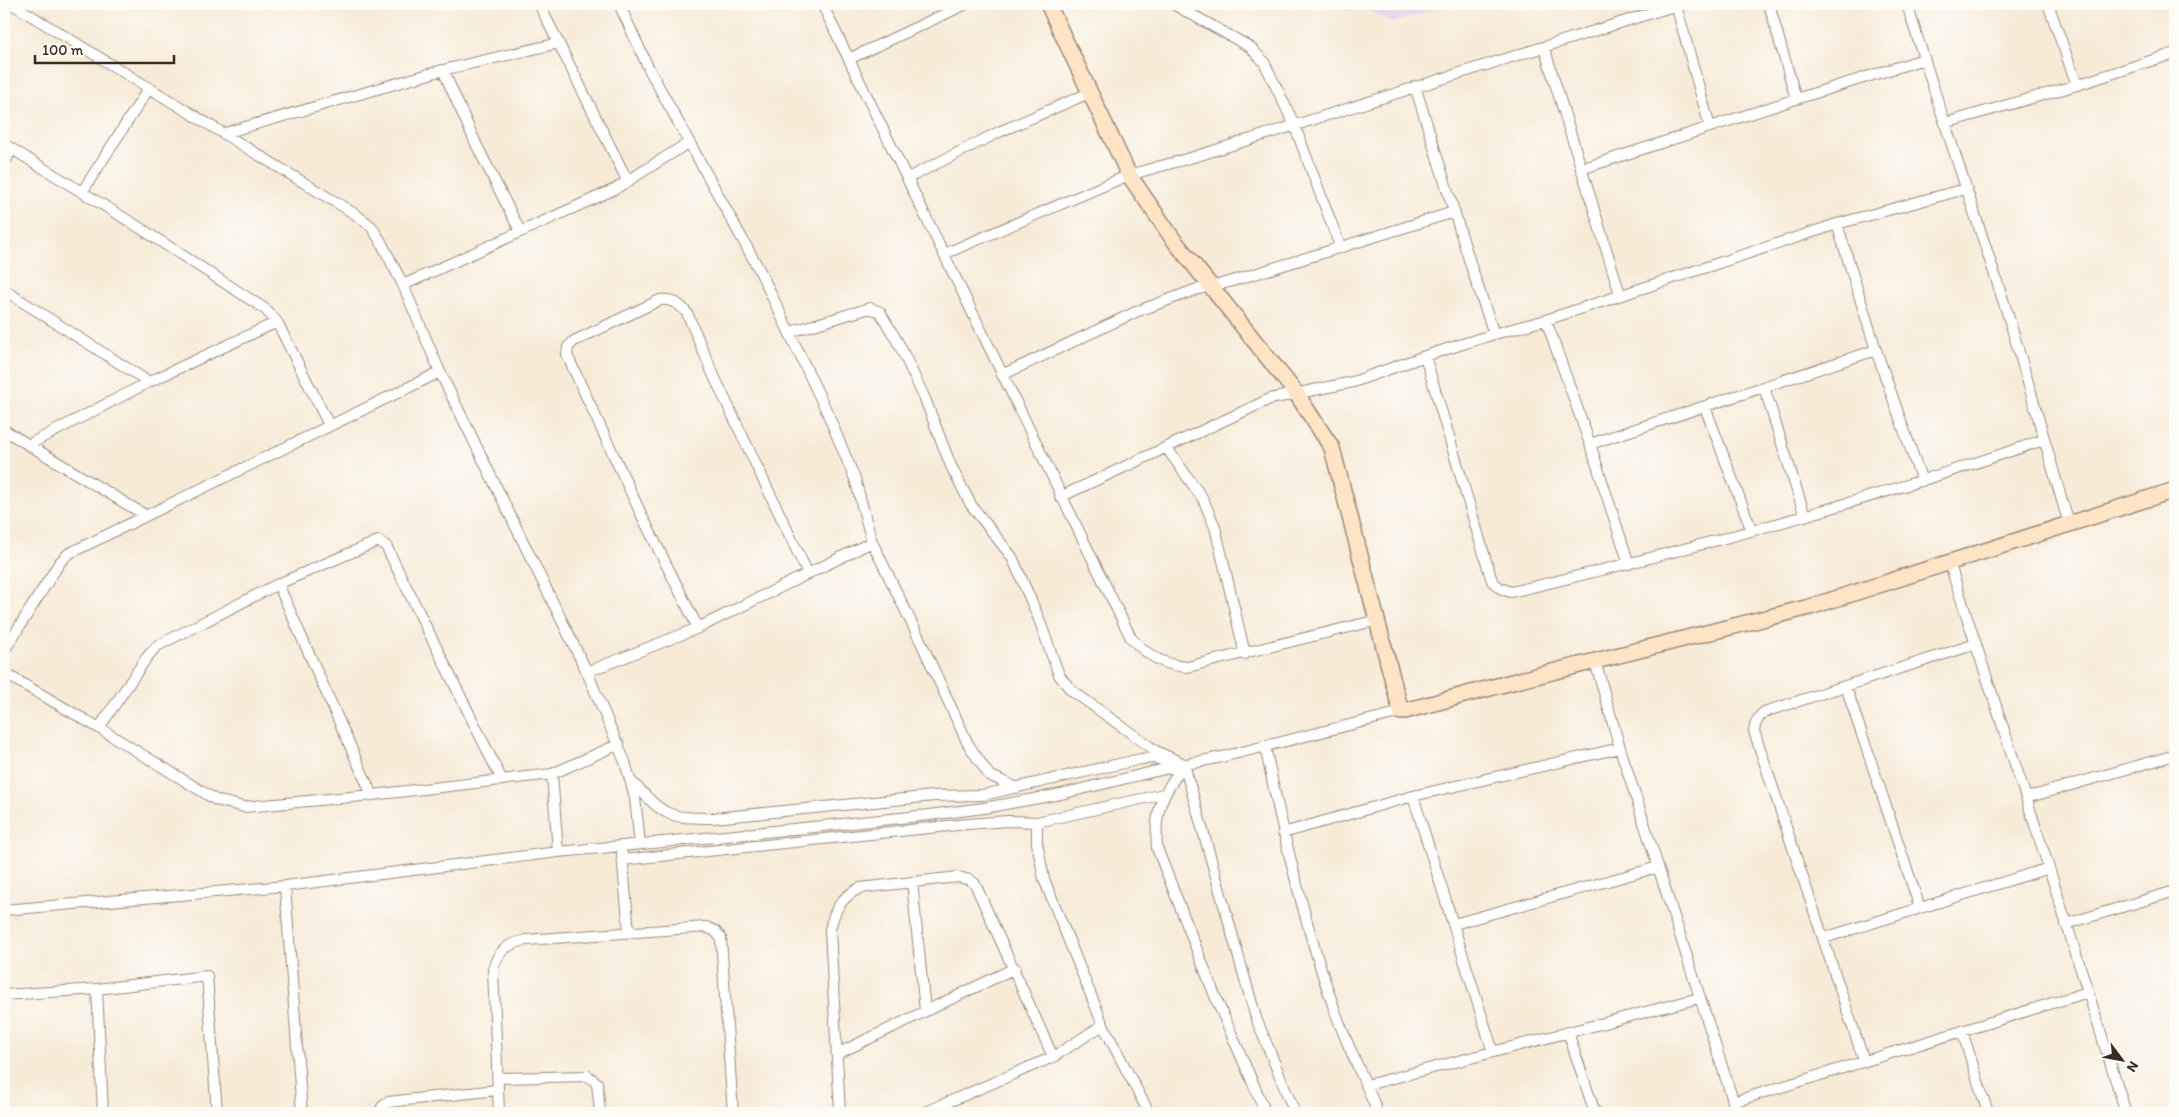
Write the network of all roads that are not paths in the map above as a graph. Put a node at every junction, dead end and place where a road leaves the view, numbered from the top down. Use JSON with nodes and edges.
{"nodes":[{"id":1,"x":12,"y":4,"type":"edge"},
{"id":2,"x":539,"y":4,"type":"edge"},
{"id":3,"x":619,"y":4,"type":"edge"},
{"id":4,"x":822,"y":4,"type":"edge"},
{"id":5,"x":966,"y":4,"type":"edge"},
{"id":6,"x":1048,"y":4,"type":"edge"},
{"id":7,"x":1173,"y":4,"type":"edge"},
{"id":8,"x":1678,"y":4,"type":"edge"},
{"id":9,"x":1769,"y":4,"type":"edge"},
{"id":10,"x":1907,"y":4,"type":"edge"},
{"id":11,"x":2048,"y":4,"type":"edge"},
{"id":12,"x":559,"y":43,"type":"junction"},
{"id":13,"x":1544,"y":48,"type":"junction"},
{"id":14,"x":2175,"y":53,"type":"edge"},
{"id":15,"x":849,"y":59,"type":"junction"},
{"id":16,"x":1924,"y":59,"type":"junction"},
{"id":17,"x":443,"y":70,"type":"junction"},
{"id":18,"x":1415,"y":86,"type":"junction"},
{"id":19,"x":2076,"y":86,"type":"junction"},
{"id":20,"x":149,"y":88,"type":"junction"},
{"id":21,"x":1090,"y":93,"type":"junction"},
{"id":22,"x":1796,"y":99,"type":"junction"},
{"id":23,"x":1945,"y":123,"type":"junction"},
{"id":24,"x":1294,"y":124,"type":"junction"},
{"id":25,"x":1710,"y":127,"type":"junction"},
{"id":26,"x":225,"y":133,"type":"junction"},
{"id":27,"x":688,"y":143,"type":"junction"},
{"id":28,"x":8,"y":147,"type":"edge"},
{"id":29,"x":4,"y":164,"type":"edge"},
{"id":30,"x":1581,"y":169,"type":"junction"},
{"id":31,"x":1129,"y":175,"type":"junction"},
{"id":32,"x":908,"y":178,"type":"junction"},
{"id":33,"x":628,"y":182,"type":"junction"},
{"id":34,"x":1965,"y":189,"type":"junction"},
{"id":35,"x":82,"y":192,"type":"junction"},
{"id":36,"x":1454,"y":212,"type":"junction"},
{"id":37,"x":1837,"y":224,"type":"junction"},
{"id":38,"x":520,"y":231,"type":"junction"},
{"id":39,"x":1340,"y":246,"type":"junction"},
{"id":40,"x":944,"y":254,"type":"junction"},
{"id":41,"x":403,"y":285,"type":"junction"},
{"id":42,"x":1210,"y":286,"type":"junction"},
{"id":43,"x":4,"y":290,"type":"edge"},
{"id":44,"x":1620,"y":294,"type":"junction"},
{"id":45,"x":1546,"y":320,"type":"junction"},
{"id":46,"x":277,"y":322,"type":"junction"},
{"id":47,"x":790,"y":332,"type":"junction"},
{"id":48,"x":1494,"y":334,"type":"junction"},
{"id":49,"x":1876,"y":350,"type":"junction"},
{"id":50,"x":1425,"y":356,"type":"junction"},
{"id":51,"x":440,"y":372,"type":"junction"},
{"id":52,"x":1002,"y":375,"type":"junction"},
{"id":53,"x":149,"y":382,"type":"junction"},
{"id":54,"x":1764,"y":387,"type":"junction"},
{"id":55,"x":1296,"y":393,"type":"junction"},
{"id":56,"x":1705,"y":407,"type":"junction"},
{"id":57,"x":329,"y":425,"type":"junction"},
{"id":58,"x":4,"y":430,"type":"edge"},
{"id":59,"x":2043,"y":440,"type":"junction"},
{"id":60,"x":1590,"y":444,"type":"junction"},
{"id":61,"x":28,"y":445,"type":"junction"},
{"id":62,"x":1166,"y":447,"type":"junction"},
{"id":63,"x":1922,"y":481,"type":"junction"},
{"id":64,"x":2175,"y":490,"type":"edge"},
{"id":65,"x":1060,"y":497,"type":"junction"},
{"id":66,"x":145,"y":515,"type":"junction"},
{"id":67,"x":1805,"y":516,"type":"junction"},
{"id":68,"x":2069,"y":524,"type":"junction"},
{"id":69,"x":1752,"y":531,"type":"junction"},
{"id":70,"x":872,"y":542,"type":"junction"},
{"id":71,"x":1950,"y":562,"type":"junction"},
{"id":72,"x":1629,"y":564,"type":"junction"},
{"id":73,"x":808,"y":574,"type":"junction"},
{"id":74,"x":278,"y":584,"type":"junction"},
{"id":75,"x":1378,"y":620,"type":"junction"},
{"id":76,"x":698,"y":628,"type":"junction"},
{"id":77,"x":1976,"y":644,"type":"junction"},
{"id":78,"x":4,"y":651,"type":"edge"},
{"id":79,"x":1245,"y":654,"type":"junction"},
{"id":80,"x":1595,"y":661,"type":"junction"},
{"id":81,"x":587,"y":672,"type":"junction"},
{"id":82,"x":4,"y":673,"type":"edge"},
{"id":83,"x":1846,"y":687,"type":"junction"},
{"id":84,"x":1400,"y":712,"type":"junction"},
{"id":85,"x":99,"y":728,"type":"junction"},
{"id":86,"x":619,"y":744,"type":"junction"},
{"id":87,"x":1265,"y":746,"type":"junction"},
{"id":88,"x":1620,"y":748,"type":"junction"},
{"id":89,"x":2175,"y":756,"type":"edge"},
{"id":90,"x":1181,"y":765,"type":"junction"},
{"id":91,"x":552,"y":774,"type":"junction"},
{"id":92,"x":502,"y":780,"type":"junction"},
{"id":93,"x":631,"y":781,"type":"junction"},
{"id":94,"x":1017,"y":788,"type":"junction"},
{"id":95,"x":1164,"y":794,"type":"junction"},
{"id":96,"x":372,"y":795,"type":"junction"},
{"id":97,"x":1413,"y":796,"type":"junction"},
{"id":98,"x":2026,"y":798,"type":"junction"},
{"id":99,"x":1037,"y":822,"type":"junction"},
{"id":100,"x":1283,"y":833,"type":"junction"},
{"id":101,"x":640,"y":844,"type":"junction"},
{"id":102,"x":621,"y":846,"type":"junction"},
{"id":103,"x":558,"y":852,"type":"junction"},
{"id":104,"x":622,"y":860,"type":"junction"},
{"id":105,"x":1658,"y":867,"type":"junction"},
{"id":106,"x":2049,"y":868,"type":"junction"},
{"id":107,"x":912,"y":882,"type":"junction"},
{"id":108,"x":284,"y":886,"type":"junction"},
{"id":109,"x":2175,"y":891,"type":"edge"},
{"id":110,"x":1920,"y":908,"type":"junction"},
{"id":111,"x":4,"y":910,"type":"edge"},
{"id":112,"x":1454,"y":924,"type":"junction"},
{"id":113,"x":2066,"y":924,"type":"junction"},
{"id":114,"x":629,"y":932,"type":"junction"},
{"id":115,"x":1824,"y":938,"type":"junction"},
{"id":116,"x":1015,"y":968,"type":"junction"},
{"id":117,"x":98,"y":989,"type":"junction"},
{"id":118,"x":2088,"y":992,"type":"junction"},
{"id":119,"x":4,"y":995,"type":"edge"},
{"id":120,"x":1699,"y":998,"type":"junction"},
{"id":121,"x":925,"y":1011,"type":"junction"},
{"id":122,"x":1103,"y":1024,"type":"junction"},
{"id":123,"x":1962,"y":1031,"type":"junction"},
{"id":124,"x":1568,"y":1032,"type":"junction"},
{"id":125,"x":1492,"y":1052,"type":"junction"},
{"id":126,"x":837,"y":1054,"type":"junction"},
{"id":127,"x":1053,"y":1057,"type":"junction"},
{"id":128,"x":1864,"y":1061,"type":"junction"},
{"id":129,"x":498,"y":1078,"type":"junction"},
{"id":130,"x":1367,"y":1085,"type":"junction"},
{"id":131,"x":498,"y":1090,"type":"junction"},
{"id":132,"x":1733,"y":1102,"type":"junction"},
{"id":133,"x":103,"y":1113,"type":"edge"},
{"id":134,"x":217,"y":1113,"type":"edge"},
{"id":135,"x":302,"y":1113,"type":"edge"},
{"id":136,"x":380,"y":1113,"type":"edge"},
{"id":137,"x":499,"y":1113,"type":"edge"},
{"id":138,"x":600,"y":1113,"type":"edge"},
{"id":139,"x":734,"y":1113,"type":"edge"},
{"id":140,"x":840,"y":1113,"type":"edge"},
{"id":141,"x":923,"y":1113,"type":"edge"},
{"id":142,"x":1149,"y":1113,"type":"edge"},
{"id":143,"x":1266,"y":1113,"type":"edge"},
{"id":144,"x":1295,"y":1113,"type":"edge"},
{"id":145,"x":1378,"y":1113,"type":"edge"},
{"id":146,"x":1595,"y":1113,"type":"edge"},
{"id":147,"x":1737,"y":1113,"type":"edge"},
{"id":148,"x":1988,"y":1113,"type":"edge"},
{"id":149,"x":2126,"y":1113,"type":"edge"}],
"edges":[{"from":1,"to":20,"type":"street"},
{"from":2,"to":12,"type":"street"},
{"from":3,"to":27,"type":"street"},
{"from":4,"to":15,"type":"street"},
{"from":5,"to":15,"type":"street"},
{"from":6,"to":21,"type":"street"},
{"from":7,"to":24,"type":"street"},
{"from":8,"to":13,"type":"street"},
{"from":8,"to":25,"type":"street"},
{"from":9,"to":22,"type":"street"},
{"from":10,"to":16,"type":"street"},
{"from":11,"to":19,"type":"street"},
{"from":12,"to":17,"type":"street"},
{"from":12,"to":33,"type":"street"},
{"from":13,"to":18,"type":"street"},
{"from":13,"to":30,"type":"street"},
{"from":14,"to":19,"type":"street"},
{"from":15,"to":32,"type":"street"},
{"from":16,"to":22,"type":"street"},
{"from":16,"to":23,"type":"street"},
{"from":17,"to":26,"type":"street"},
{"from":17,"to":38,"type":"street"},
{"from":18,"to":24,"type":"street"},
{"from":18,"to":36,"type":"street"},
{"from":19,"to":23,"type":"street"},
{"from":20,"to":26,"type":"street"},
{"from":20,"to":35,"type":"street"},
{"from":21,"to":31,"type":"street"},
{"from":21,"to":32,"type":"street"},
{"from":22,"to":25,"type":"street"},
{"from":23,"to":34,"type":"street"},
{"from":24,"to":31,"type":"street"},
{"from":24,"to":39,"type":"street"},
{"from":25,"to":30,"type":"street"},
{"from":26,"to":41,"type":"street"},
{"from":27,"to":33,"type":"street"},
{"from":27,"to":47,"type":"street"},
{"from":28,"to":29,"type":"street"},
{"from":28,"to":35,"type":"street"},
{"from":30,"to":44,"type":"street"},
{"from":31,"to":40,"type":"street"},
{"from":31,"to":42,"type":"street"},
{"from":32,"to":40,"type":"street"},
{"from":33,"to":38,"type":"street"},
{"from":34,"to":37,"type":"street"},
{"from":34,"to":59,"type":"street"},
{"from":35,"to":46,"type":"street"},
{"from":36,"to":39,"type":"street"},
{"from":36,"to":48,"type":"street"},
{"from":37,"to":44,"type":"street"},
{"from":37,"to":49,"type":"street"},
{"from":38,"to":41,"type":"street"},
{"from":39,"to":42,"type":"street"},
{"from":40,"to":52,"type":"street"},
{"from":41,"to":51,"type":"street"},
{"from":42,"to":52,"type":"street"},
{"from":42,"to":55,"type":"street"},
{"from":43,"to":53,"type":"street"},
{"from":44,"to":45,"type":"street"},
{"from":45,"to":48,"type":"street"},
{"from":45,"to":60,"type":"street"},
{"from":46,"to":53,"type":"street"},
{"from":46,"to":57,"type":"street"},
{"from":47,"to":70,"type":"street"},
{"from":47,"to":90,"type":"street"},
{"from":48,"to":50,"type":"street"},
{"from":49,"to":54,"type":"street"},
{"from":49,"to":63,"type":"street"},
{"from":50,"to":55,"type":"street"},
{"from":50,"to":72,"type":"street"},
{"from":51,"to":57,"type":"street"},
{"from":51,"to":81,"type":"street"},
{"from":52,"to":65,"type":"street"},
{"from":53,"to":61,"type":"street"},
{"from":54,"to":56,"type":"street"},
{"from":54,"to":67,"type":"street"},
{"from":55,"to":62,"type":"street"},
{"from":55,"to":75,"type":"street"},
{"from":56,"to":60,"type":"street"},
{"from":56,"to":69,"type":"street"},
{"from":57,"to":66,"type":"street"},
{"from":58,"to":61,"type":"street"},
{"from":59,"to":63,"type":"street"},
{"from":59,"to":68,"type":"street"},
{"from":60,"to":72,"type":"street"},
{"from":61,"to":66,"type":"street"},
{"from":62,"to":65,"type":"street"},
{"from":62,"to":79,"type":"street"},
{"from":63,"to":67,"type":"street"},
{"from":64,"to":68,"type":"street"},
{"from":65,"to":79,"type":"street"},
{"from":66,"to":78,"type":"street"},
{"from":67,"to":69,"type":"street"},
{"from":68,"to":71,"type":"street"},
{"from":69,"to":72,"type":"street"},
{"from":70,"to":73,"type":"street"},
{"from":70,"to":94,"type":"street"},
{"from":71,"to":77,"type":"street"},
{"from":71,"to":80,"type":"street"},
{"from":73,"to":76,"type":"street"},
{"from":73,"to":76,"type":"street"},
{"from":74,"to":85,"type":"street"},
{"from":74,"to":92,"type":"street"},
{"from":74,"to":96,"type":"street"},
{"from":75,"to":79,"type":"street"},
{"from":75,"to":84,"type":"street"},
{"from":76,"to":81,"type":"street"},
{"from":77,"to":83,"type":"street"},
{"from":77,"to":98,"type":"street"},
{"from":80,"to":84,"type":"street"},
{"from":80,"to":88,"type":"street"},
{"from":81,"to":86,"type":"street"},
{"from":82,"to":85,"type":"street"},
{"from":83,"to":110,"type":"street"},
{"from":83,"to":115,"type":"street"},
{"from":84,"to":87,"type":"street"},
{"from":85,"to":96,"type":"street"},
{"from":86,"to":91,"type":"street"},
{"from":86,"to":93,"type":"street"},
{"from":87,"to":90,"type":"street"},
{"from":87,"to":100,"type":"street"},
{"from":88,"to":97,"type":"street"},
{"from":88,"to":105,"type":"street"},
{"from":89,"to":98,"type":"street"},
{"from":90,"to":94,"type":"street"},
{"from":90,"to":95,"type":"street"},
{"from":90,"to":101,"type":"street"},
{"from":90,"to":144,"type":"street"},
{"from":91,"to":92,"type":"street"},
{"from":91,"to":103,"type":"street"},
{"from":92,"to":96,"type":"street"},
{"from":93,"to":94,"type":"street"},
{"from":93,"to":101,"type":"street"},
{"from":95,"to":99,"type":"street"},
{"from":95,"to":143,"type":"street"},
{"from":97,"to":100,"type":"street"},
{"from":97,"to":112,"type":"street"},
{"from":98,"to":106,"type":"street"},
{"from":99,"to":104,"type":"street"},
{"from":99,"to":122,"type":"street"},
{"from":100,"to":130,"type":"street"},
{"from":101,"to":102,"type":"street"},
{"from":102,"to":103,"type":"street"},
{"from":102,"to":104,"type":"street"},
{"from":103,"to":108,"type":"street"},
{"from":104,"to":114,"type":"street"},
{"from":105,"to":112,"type":"street"},
{"from":105,"to":120,"type":"street"},
{"from":106,"to":110,"type":"street"},
{"from":106,"to":113,"type":"street"},
{"from":107,"to":116,"type":"street"},
{"from":107,"to":121,"type":"street"},
{"from":107,"to":126,"type":"street"},
{"from":108,"to":111,"type":"street"},
{"from":108,"to":135,"type":"street"},
{"from":109,"to":113,"type":"street"},
{"from":110,"to":115,"type":"street"},
{"from":112,"to":125,"type":"street"},
{"from":113,"to":118,"type":"street"},
{"from":114,"to":129,"type":"street"},
{"from":114,"to":139,"type":"street"},
{"from":115,"to":128,"type":"street"},
{"from":116,"to":121,"type":"street"},
{"from":116,"to":127,"type":"street"},
{"from":117,"to":119,"type":"street"},
{"from":117,"to":133,"type":"street"},
{"from":117,"to":134,"type":"street"},
{"from":118,"to":123,"type":"street"},
{"from":118,"to":149,"type":"street"},
{"from":120,"to":124,"type":"street"},
{"from":120,"to":132,"type":"street"},
{"from":121,"to":126,"type":"street"},
{"from":122,"to":127,"type":"street"},
{"from":122,"to":142,"type":"street"},
{"from":123,"to":128,"type":"street"},
{"from":123,"to":148,"type":"street"},
{"from":124,"to":125,"type":"street"},
{"from":124,"to":146,"type":"street"},
{"from":125,"to":130,"type":"street"},
{"from":126,"to":140,"type":"street"},
{"from":127,"to":141,"type":"street"},
{"from":128,"to":132,"type":"street"},
{"from":129,"to":131,"type":"street"},
{"from":129,"to":138,"type":"street"},
{"from":130,"to":145,"type":"street"},
{"from":131,"to":136,"type":"street"},
{"from":131,"to":137,"type":"street"},
{"from":132,"to":147,"type":"street"}]}
